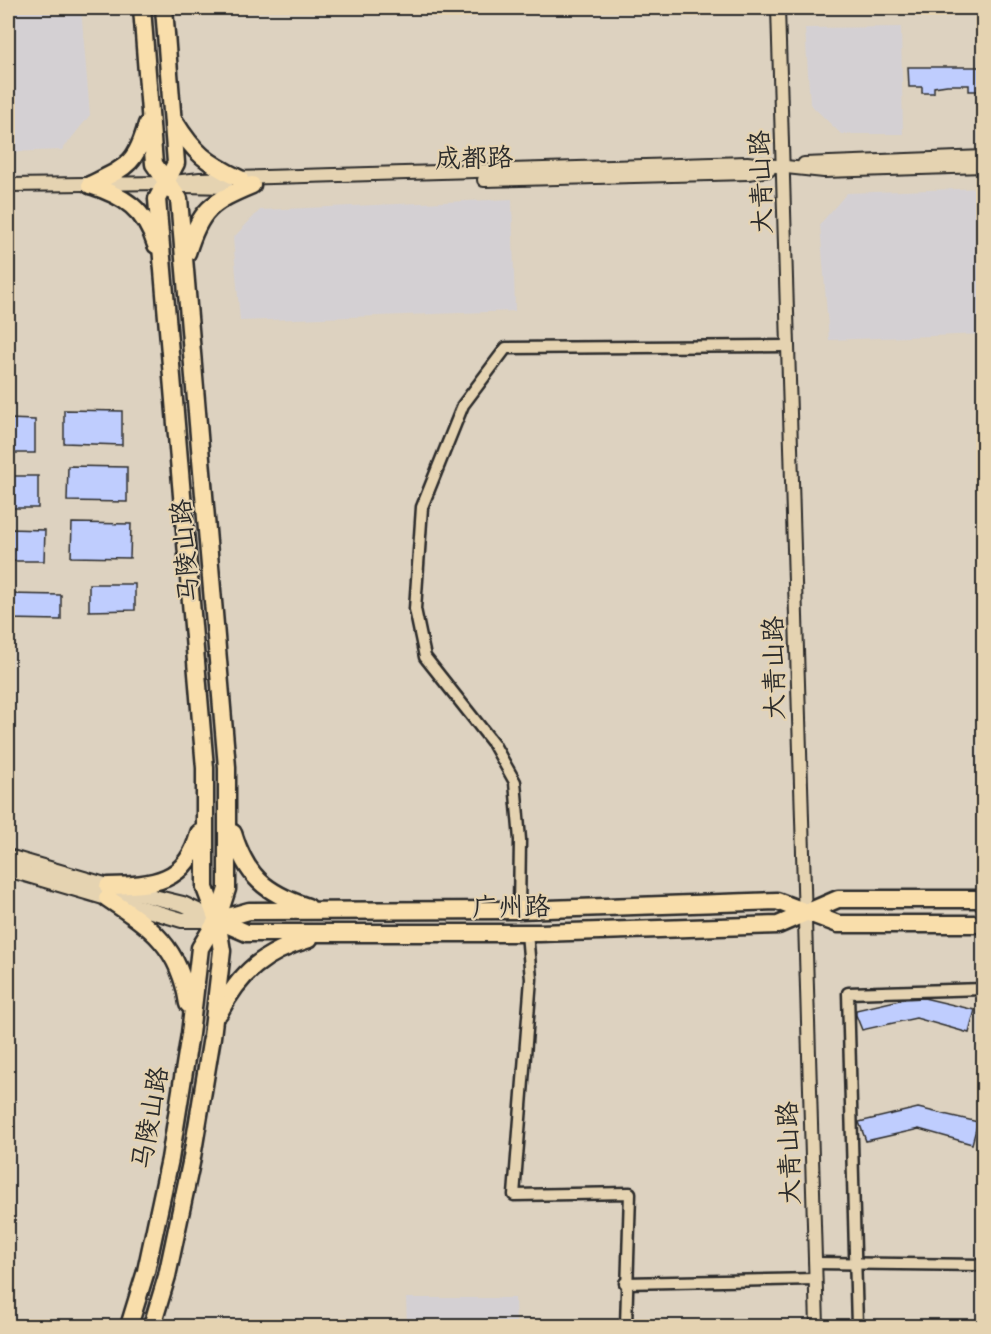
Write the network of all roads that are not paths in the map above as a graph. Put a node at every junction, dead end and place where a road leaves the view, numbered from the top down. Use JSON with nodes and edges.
{"nodes":[{"id":1,"x":142,"y":8,"type":"edge"},
{"id":2,"x":164,"y":8,"type":"edge"},
{"id":3,"x":778,"y":8,"type":"edge"},
{"id":4,"x":150,"y":111,"type":"junction"},
{"id":5,"x":172,"y":118,"type":"junction"},
{"id":6,"x":984,"y":157,"type":"edge"},
{"id":7,"x":984,"y":166,"type":"edge"},
{"id":8,"x":784,"y":167,"type":"junction"},
{"id":9,"x":246,"y":182,"type":"junction"},
{"id":10,"x":165,"y":183,"type":"junction"},
{"id":11,"x":90,"y":184,"type":"junction"},
{"id":12,"x":8,"y":185,"type":"edge"},
{"id":13,"x":185,"y":262,"type":"junction"},
{"id":14,"x":163,"y":269,"type":"junction"},
{"id":15,"x":788,"y":346,"type":"junction"},
{"id":16,"x":205,"y":809,"type":"junction"},
{"id":17,"x":227,"y":816,"type":"junction"},
{"id":18,"x":8,"y":857,"type":"edge"},
{"id":19,"x":8,"y":869,"type":"edge"},
{"id":20,"x":108,"y":892,"type":"junction"},
{"id":21,"x":984,"y":899,"type":"edge"},
{"id":22,"x":519,"y":910,"type":"junction"},
{"id":23,"x":326,"y":913,"type":"junction"},
{"id":24,"x":806,"y":914,"type":"junction"},
{"id":25,"x":217,"y":920,"type":"junction"},
{"id":26,"x":984,"y":924,"type":"edge"},
{"id":27,"x":527,"y":933,"type":"junction"},
{"id":28,"x":326,"y":934,"type":"junction"},
{"id":29,"x":984,"y":989,"type":"edge"},
{"id":30,"x":213,"y":1024,"type":"junction"},
{"id":31,"x":191,"y":1026,"type":"junction"},
{"id":32,"x":815,"y":1263,"type":"junction"},
{"id":33,"x":855,"y":1264,"type":"junction"},
{"id":34,"x":984,"y":1265,"type":"edge"},
{"id":35,"x":815,"y":1279,"type":"junction"},
{"id":36,"x":625,"y":1283,"type":"junction"},
{"id":37,"x":129,"y":1326,"type":"edge"},
{"id":38,"x":152,"y":1326,"type":"edge"},
{"id":39,"x":626,"y":1326,"type":"edge"},
{"id":40,"x":817,"y":1326,"type":"edge"},
{"id":41,"x":857,"y":1326,"type":"edge"}],
"edges":[{"from":1,"to":4,"type":"main road","name":"马陵山路"},
{"from":2,"to":5,"type":"main road","name":"马陵山路"},
{"from":3,"to":8,"type":"street","name":"大青山路"},
{"from":4,"to":10,"type":"main road","name":"马陵山路"},
{"from":4,"to":11,"type":"main road"},
{"from":5,"to":9,"type":"main road"},
{"from":5,"to":10,"type":"main road","name":"马陵山路"},
{"from":6,"to":8,"type":"street","name":"成都路"},
{"from":7,"to":8,"type":"street","name":"成都路"},
{"from":8,"to":9,"type":"street","name":"成都路"},
{"from":8,"to":15,"type":"street","name":"大青山路"},
{"from":9,"to":10,"type":"street","name":"成都路"},
{"from":9,"to":13,"type":"main road"},
{"from":10,"to":11,"type":"street","name":"成都路"},
{"from":10,"to":13,"type":"main road","name":"马陵山路"},
{"from":10,"to":14,"type":"main road","name":"马陵山路"},
{"from":11,"to":12,"type":"street","name":"成都路"},
{"from":11,"to":14,"type":"main road"},
{"from":13,"to":17,"type":"main road","name":"马陵山路"},
{"from":14,"to":16,"type":"main road","name":"马陵山路"},
{"from":15,"to":22,"type":"street"},
{"from":15,"to":24,"type":"street","name":"大青山路"},
{"from":16,"to":20,"type":"main road"},
{"from":16,"to":25,"type":"main road","name":"马陵山路"},
{"from":17,"to":23,"type":"main road"},
{"from":17,"to":25,"type":"main road","name":"马陵山路"},
{"from":18,"to":20,"type":"main road","name":"广州路"},
{"from":19,"to":20,"type":"main road","name":"广州路"},
{"from":20,"to":25,"type":"main road","name":"广州路"},
{"from":20,"to":31,"type":"main road"},
{"from":21,"to":24,"type":"main road","name":"广州路"},
{"from":22,"to":23,"type":"main road","name":"广州路"},
{"from":22,"to":24,"type":"main road","name":"广州路"},
{"from":23,"to":25,"type":"main road","name":"广州路"},
{"from":24,"to":26,"type":"main road","name":"广州路"},
{"from":24,"to":27,"type":"main road","name":"广州路"},
{"from":24,"to":32,"type":"street","name":"大青山路"},
{"from":25,"to":28,"type":"main road","name":"广州路"},
{"from":25,"to":30,"type":"main road","name":"马陵山路"},
{"from":25,"to":31,"type":"main road","name":"马陵山路"},
{"from":27,"to":28,"type":"main road","name":"广州路"},
{"from":27,"to":36,"type":"street"},
{"from":28,"to":30,"type":"main road"},
{"from":29,"to":33,"type":"street"},
{"from":30,"to":38,"type":"main road","name":"马陵山路"},
{"from":31,"to":37,"type":"main road","name":"马陵山路"},
{"from":32,"to":33,"type":"street"},
{"from":32,"to":35,"type":"street","name":"大青山路"},
{"from":33,"to":34,"type":"street"},
{"from":33,"to":41,"type":"street"},
{"from":35,"to":36,"type":"street"},
{"from":35,"to":40,"type":"street","name":"大青山路"},
{"from":36,"to":39,"type":"street"}]}
